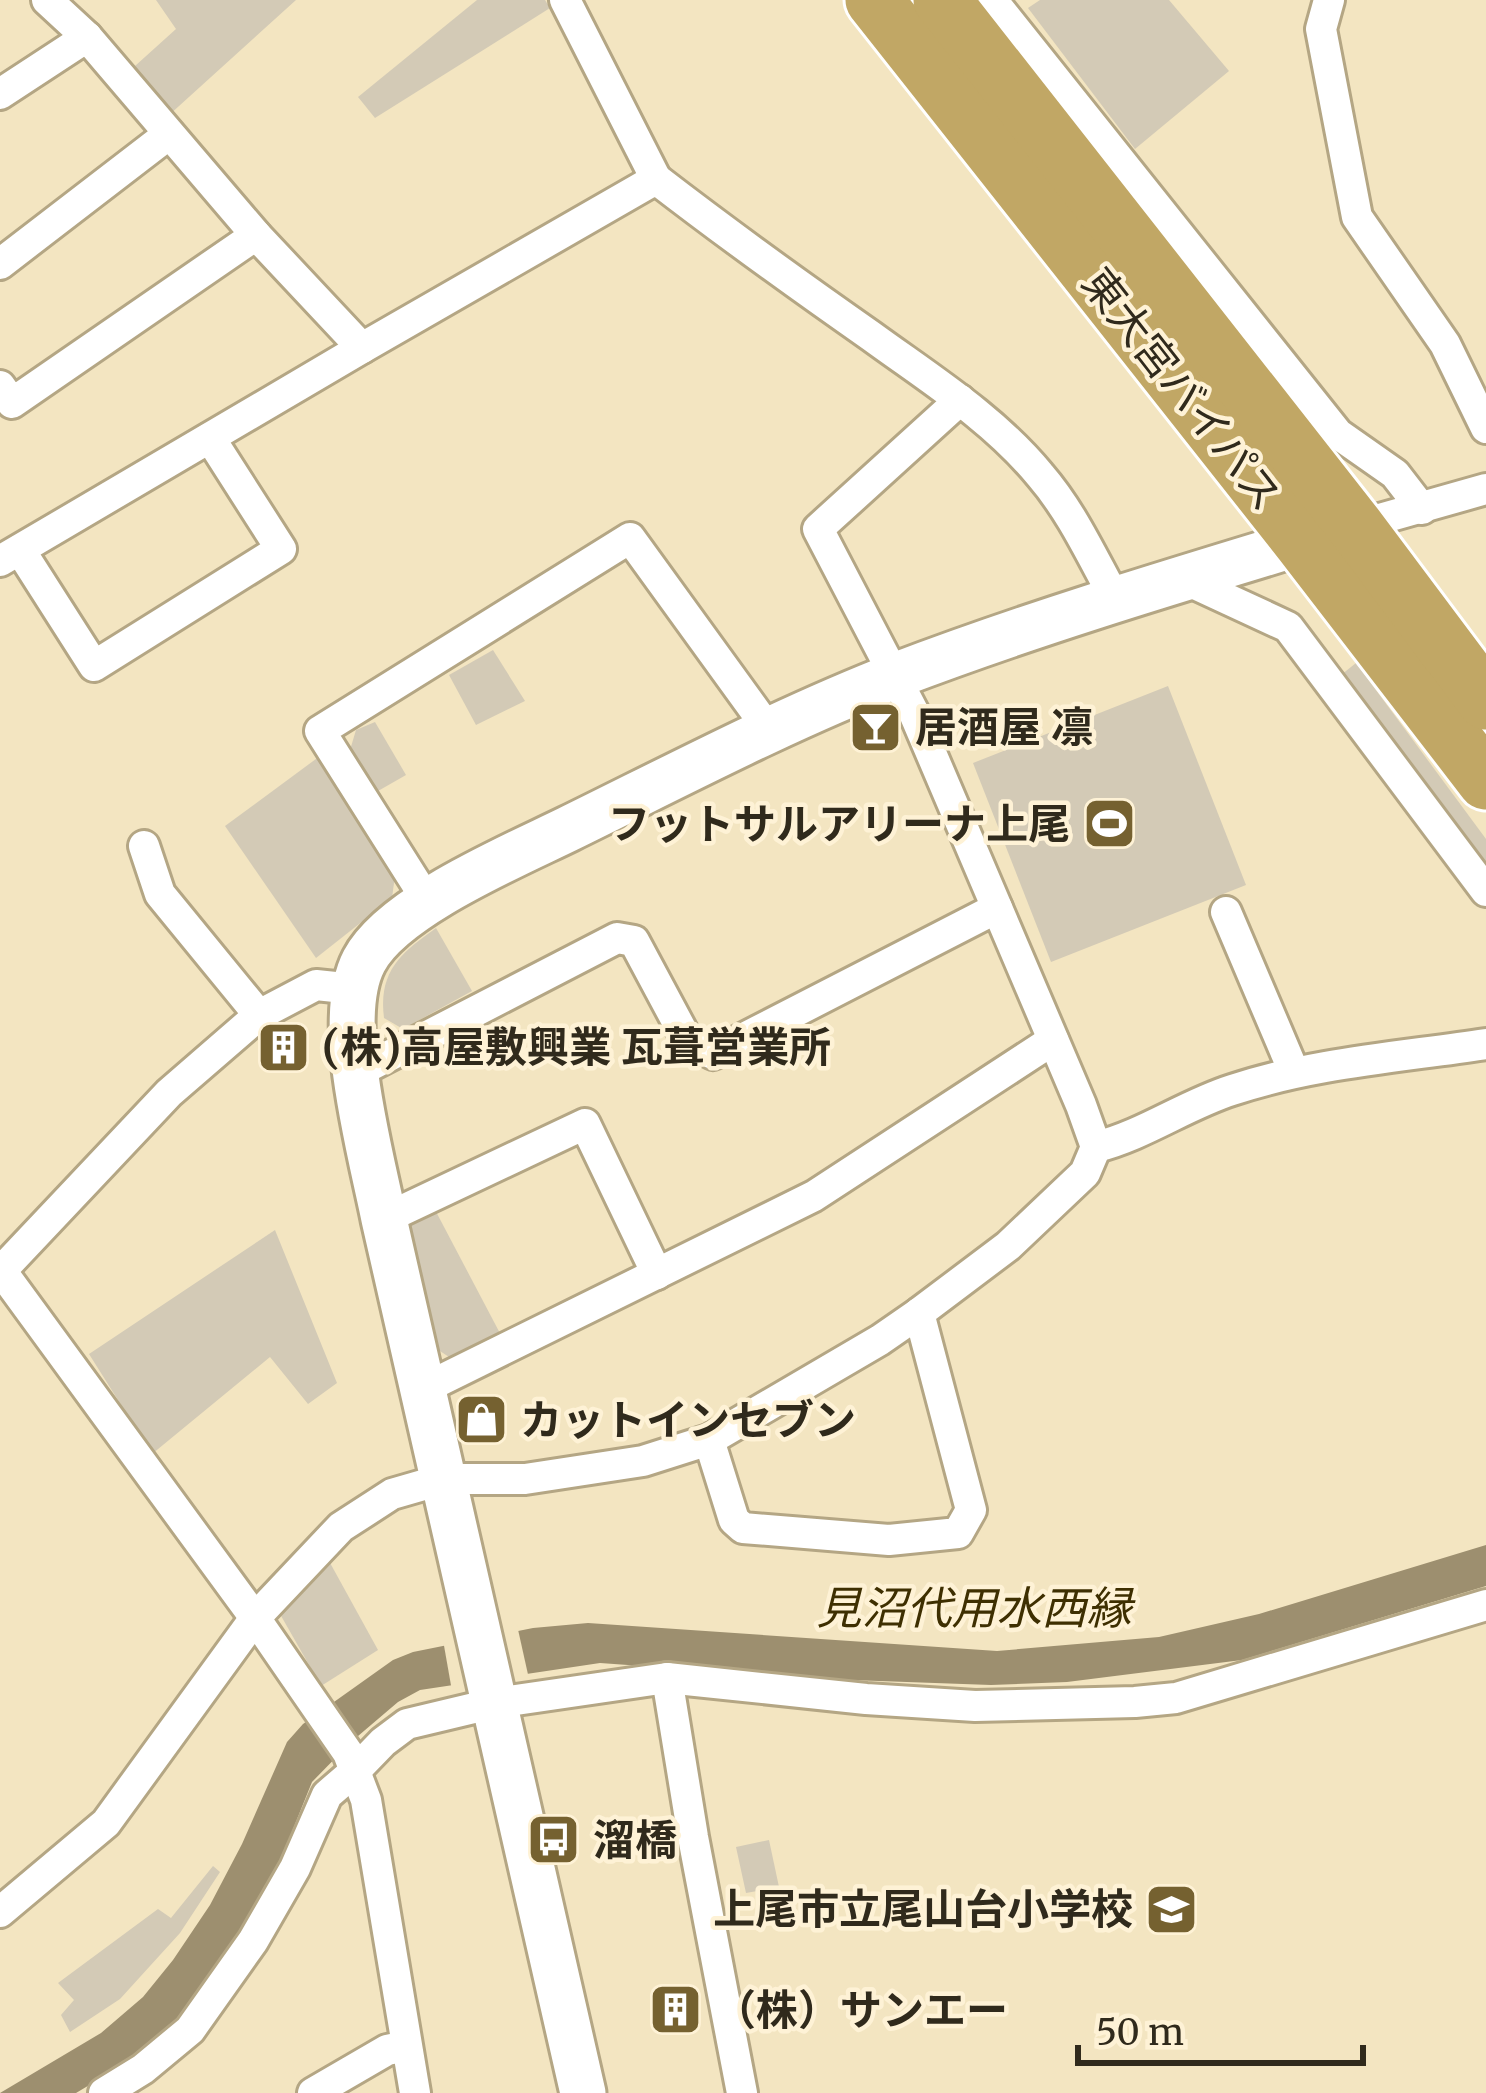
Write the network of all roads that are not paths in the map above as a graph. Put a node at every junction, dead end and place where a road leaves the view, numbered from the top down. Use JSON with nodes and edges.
{"nodes":[{"id":1,"x":47,"y":0,"type":"edge"},
{"id":2,"x":565,"y":0,"type":"edge"},
{"id":3,"x":874,"y":0,"type":"edge"},
{"id":4,"x":942,"y":0,"type":"edge"},
{"id":5,"x":992,"y":0,"type":"edge"},
{"id":6,"x":1329,"y":0,"type":"edge"},
{"id":7,"x":87,"y":37,"type":"junction"},
{"id":8,"x":0,"y":94,"type":"edge"},
{"id":9,"x":169,"y":134,"type":"junction"},
{"id":10,"x":656,"y":179,"type":"junction"},
{"id":11,"x":256,"y":235,"type":"junction"},
{"id":12,"x":0,"y":264,"type":"edge"},
{"id":13,"x":362,"y":348,"type":"junction"},
{"id":14,"x":0,"y":386,"type":"edge"},
{"id":15,"x":960,"y":400,"type":"junction"},
{"id":16,"x":1486,"y":428,"type":"edge"},
{"id":17,"x":210,"y":438,"type":"junction"},
{"id":18,"x":1486,"y":489,"type":"edge"},
{"id":19,"x":1422,"y":509,"type":"junction"},
{"id":20,"x":1328,"y":534,"type":"junction"},
{"id":21,"x":10,"y":555,"type":"edge"},
{"id":22,"x":1184,"y":579,"type":"junction"},
{"id":23,"x":1116,"y":600,"type":"junction"},
{"id":24,"x":893,"y":677,"type":"junction"},
{"id":25,"x":1486,"y":701,"type":"edge"},
{"id":26,"x":769,"y":730,"type":"junction"},
{"id":27,"x":1486,"y":781,"type":"edge"},
{"id":28,"x":144,"y":847,"type":"dead end"},
{"id":29,"x":1486,"y":891,"type":"edge"},
{"id":30,"x":428,"y":902,"type":"junction"},
{"id":31,"x":997,"y":908,"type":"junction"},
{"id":32,"x":1226,"y":912,"type":"dead end"},
{"id":33,"x":354,"y":989,"type":"junction"},
{"id":34,"x":259,"y":1015,"type":"junction"},
{"id":35,"x":1053,"y":1040,"type":"junction"},
{"id":36,"x":1486,"y":1044,"type":"edge"},
{"id":37,"x":1294,"y":1072,"type":"junction"},
{"id":38,"x":356,"y":1073,"type":"junction"},
{"id":39,"x":1096,"y":1148,"type":"junction"},
{"id":40,"x":384,"y":1220,"type":"junction"},
{"id":41,"x":0,"y":1271,"type":"edge"},
{"id":42,"x":657,"y":1274,"type":"junction"},
{"id":43,"x":919,"y":1313,"type":"junction"},
{"id":44,"x":423,"y":1389,"type":"junction"},
{"id":45,"x":709,"y":1440,"type":"junction"},
{"id":46,"x":444,"y":1479,"type":"junction"},
{"id":47,"x":1486,"y":1605,"type":"edge"},
{"id":48,"x":255,"y":1618,"type":"junction"},
{"id":49,"x":667,"y":1678,"type":"junction"},
{"id":50,"x":493,"y":1695,"type":"junction"},
{"id":51,"x":352,"y":1762,"type":"junction"},
{"id":52,"x":0,"y":1912,"type":"edge"},
{"id":53,"x":406,"y":2046,"type":"junction"},
{"id":54,"x":104,"y":2093,"type":"edge"},
{"id":55,"x":313,"y":2093,"type":"edge"},
{"id":56,"x":415,"y":2093,"type":"edge"},
{"id":57,"x":583,"y":2093,"type":"edge"},
{"id":58,"x":742,"y":2093,"type":"edge"}],
"edges":[{"from":1,"to":7,"type":"street"},
{"from":2,"to":10,"type":"street"},
{"from":3,"to":20,"type":"highway","name":"東大宮バイパス"},
{"from":4,"to":20,"type":"highway","name":"東大宮バイパス"},
{"from":5,"to":19,"type":"street"},
{"from":6,"to":16,"type":"street"},
{"from":7,"to":8,"type":"street"},
{"from":7,"to":9,"type":"street"},
{"from":9,"to":11,"type":"street"},
{"from":9,"to":12,"type":"street"},
{"from":10,"to":13,"type":"street"},
{"from":10,"to":15,"type":"street"},
{"from":11,"to":13,"type":"street"},
{"from":11,"to":14,"type":"street"},
{"from":13,"to":17,"type":"street"},
{"from":15,"to":23,"type":"street"},
{"from":15,"to":24,"type":"street"},
{"from":17,"to":21,"type":"street"},
{"from":17,"to":21,"type":"street"},
{"from":18,"to":19,"type":"street"},
{"from":19,"to":20,"type":"street"},
{"from":20,"to":22,"type":"street"},
{"from":20,"to":25,"type":"highway","name":"東大宮バイパス"},
{"from":20,"to":27,"type":"highway","name":"東大宮バイパス"},
{"from":22,"to":23,"type":"street"},
{"from":22,"to":29,"type":"street"},
{"from":23,"to":24,"type":"street"},
{"from":24,"to":26,"type":"street"},
{"from":24,"to":31,"type":"street"},
{"from":26,"to":30,"type":"street"},
{"from":26,"to":30,"type":"street"},
{"from":28,"to":34,"type":"street"},
{"from":30,"to":33,"type":"street"},
{"from":31,"to":35,"type":"street"},
{"from":31,"to":38,"type":"street"},
{"from":32,"to":37,"type":"street"},
{"from":33,"to":34,"type":"street"},
{"from":33,"to":38,"type":"street"},
{"from":34,"to":41,"type":"street"},
{"from":35,"to":39,"type":"street"},
{"from":35,"to":42,"type":"street"},
{"from":36,"to":37,"type":"street"},
{"from":37,"to":39,"type":"street"},
{"from":38,"to":40,"type":"street"},
{"from":39,"to":43,"type":"street"},
{"from":40,"to":42,"type":"street"},
{"from":40,"to":44,"type":"street"},
{"from":41,"to":48,"type":"street"},
{"from":42,"to":44,"type":"street"},
{"from":43,"to":45,"type":"street"},
{"from":43,"to":45,"type":"street"},
{"from":44,"to":46,"type":"street"},
{"from":45,"to":46,"type":"street"},
{"from":46,"to":48,"type":"street"},
{"from":46,"to":50,"type":"street"},
{"from":47,"to":49,"type":"street"},
{"from":48,"to":51,"type":"street"},
{"from":48,"to":52,"type":"street"},
{"from":49,"to":50,"type":"street"},
{"from":49,"to":58,"type":"street"},
{"from":50,"to":51,"type":"street"},
{"from":50,"to":57,"type":"street"},
{"from":51,"to":53,"type":"street"},
{"from":51,"to":54,"type":"street"},
{"from":53,"to":55,"type":"street"},
{"from":53,"to":56,"type":"street"}]}
